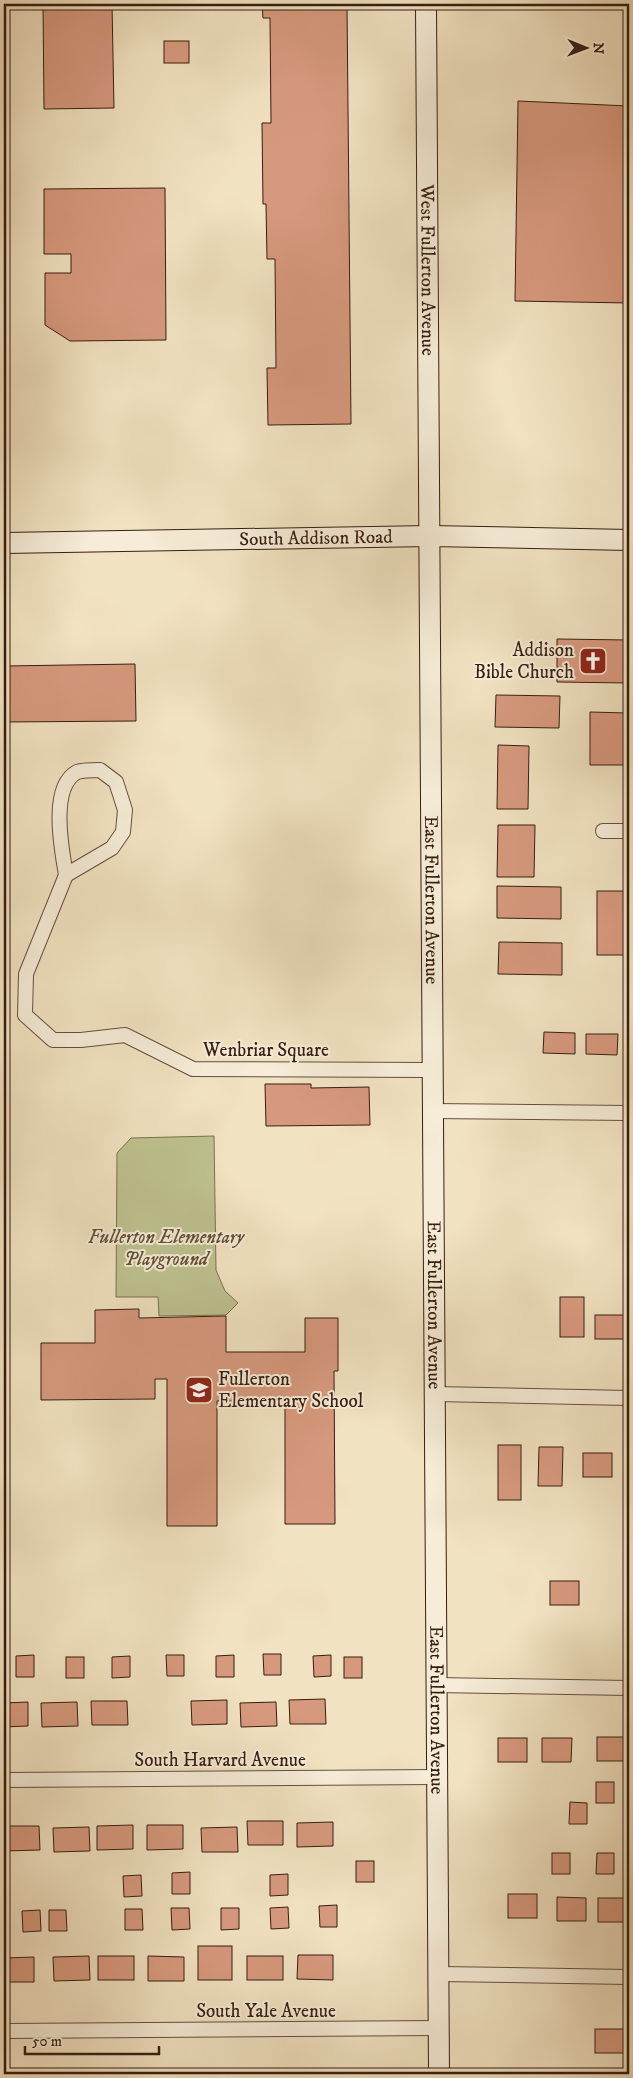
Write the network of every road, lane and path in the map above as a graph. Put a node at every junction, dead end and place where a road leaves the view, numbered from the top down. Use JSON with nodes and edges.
{"nodes":[{"id":1,"x":426,"y":4,"type":"edge"},
{"id":2,"x":430,"y":536,"type":"junction"},
{"id":3,"x":629,"y":540,"type":"edge"},
{"id":4,"x":4,"y":543,"type":"edge"},
{"id":5,"x":603,"y":831,"type":"dead end"},
{"id":6,"x":629,"y":831,"type":"edge"},
{"id":7,"x":66,"y":875,"type":"junction"},
{"id":8,"x":432,"y":1070,"type":"junction"},
{"id":9,"x":433,"y":1111,"type":"junction"},
{"id":10,"x":629,"y":1113,"type":"edge"},
{"id":11,"x":435,"y":1394,"type":"junction"},
{"id":12,"x":629,"y":1398,"type":"edge"},
{"id":13,"x":436,"y":1685,"type":"junction"},
{"id":14,"x":629,"y":1688,"type":"edge"},
{"id":15,"x":437,"y":1777,"type":"junction"},
{"id":16,"x":4,"y":1780,"type":"edge"},
{"id":17,"x":439,"y":1974,"type":"junction"},
{"id":18,"x":629,"y":1977,"type":"edge"},
{"id":19,"x":439,"y":2028,"type":"junction"},
{"id":20,"x":4,"y":2031,"type":"edge"},
{"id":21,"x":439,"y":2074,"type":"edge"}],
"edges":[{"from":1,"to":2,"type":"street","name":"West Fullerton Avenue"},
{"from":2,"to":3,"type":"street","name":"South Addison Road"},
{"from":2,"to":4,"type":"street","name":"South Addison Road"},
{"from":2,"to":8,"type":"street","name":"East Fullerton Avenue"},
{"from":5,"to":6,"type":"street"},
{"from":7,"to":7,"type":"street"},
{"from":7,"to":8,"type":"street","name":"Wenbriar Square"},
{"from":8,"to":9,"type":"street","name":"East Fullerton Avenue"},
{"from":9,"to":10,"type":"street"},
{"from":9,"to":11,"type":"street","name":"East Fullerton Avenue"},
{"from":11,"to":12,"type":"street"},
{"from":11,"to":13,"type":"street","name":"East Fullerton Avenue"},
{"from":13,"to":14,"type":"street"},
{"from":13,"to":15,"type":"street","name":"East Fullerton Avenue"},
{"from":15,"to":16,"type":"street","name":"South Harvard Avenue"},
{"from":15,"to":17,"type":"street","name":"East Fullerton Avenue"},
{"from":17,"to":18,"type":"street"},
{"from":17,"to":19,"type":"street","name":"East Fullerton Avenue"},
{"from":19,"to":20,"type":"street","name":"South Yale Avenue"},
{"from":19,"to":21,"type":"street","name":"East Fullerton Avenue"}]}
